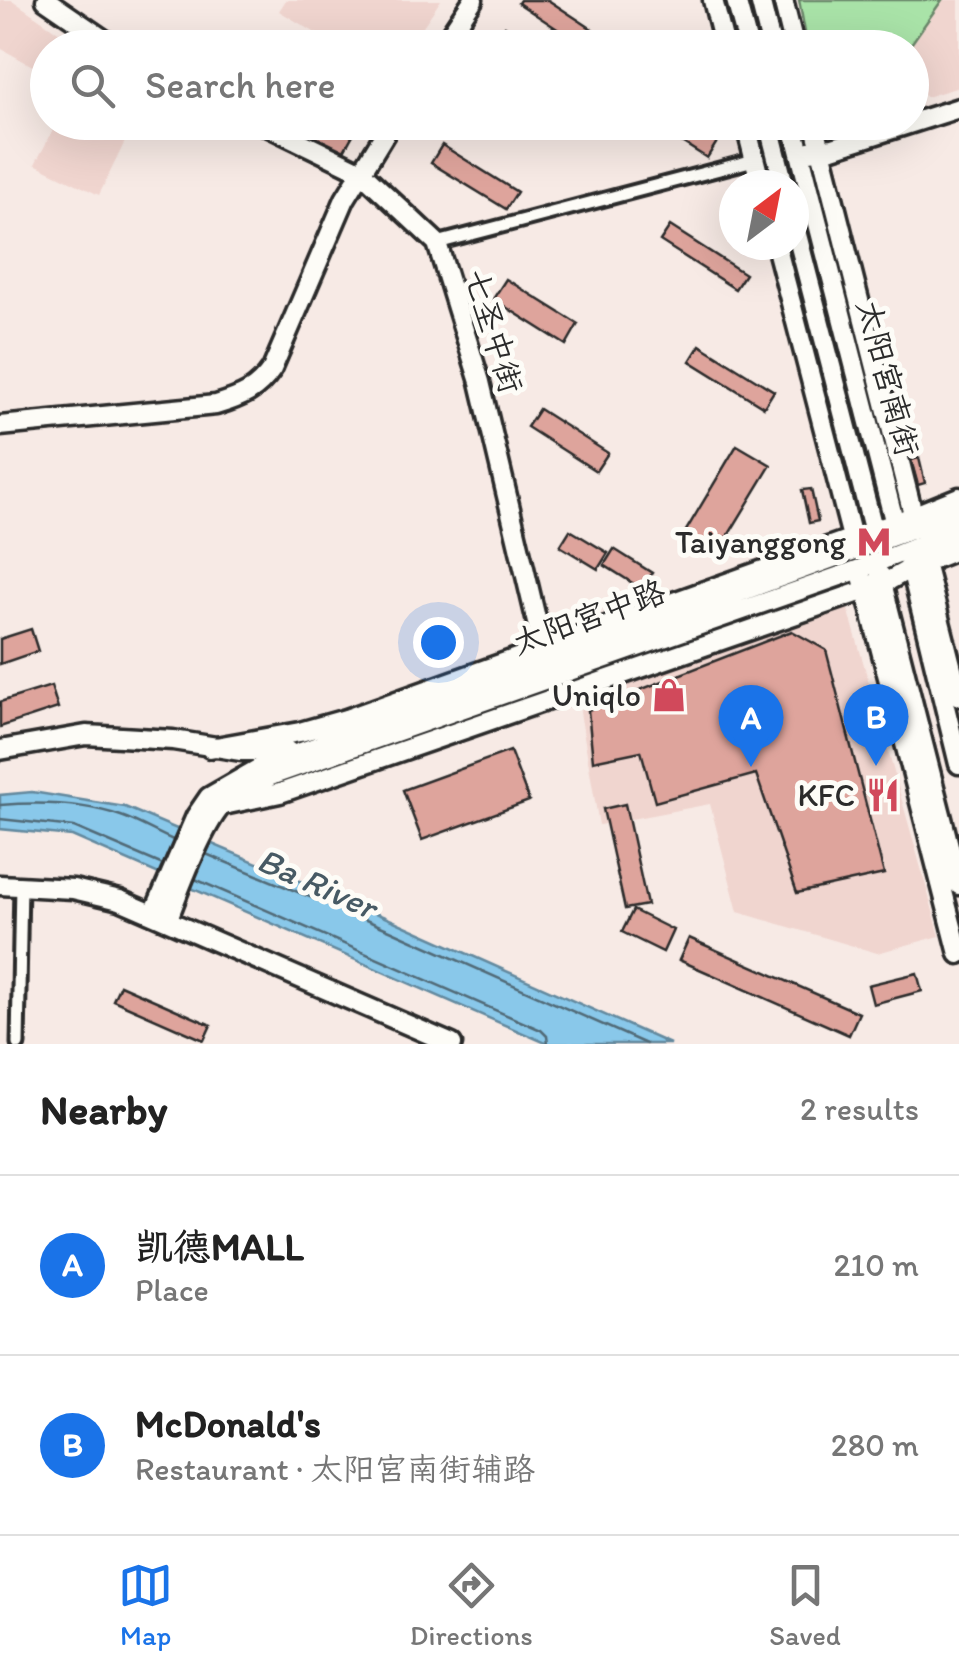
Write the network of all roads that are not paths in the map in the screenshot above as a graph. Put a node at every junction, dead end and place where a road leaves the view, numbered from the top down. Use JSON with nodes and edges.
{"nodes":[{"id":1,"x":46,"y":0,"type":"edge"},
{"id":2,"x":473,"y":0,"type":"edge"},
{"id":3,"x":713,"y":0,"type":"edge"},
{"id":4,"x":736,"y":0,"type":"edge"},
{"id":5,"x":783,"y":0,"type":"edge"},
{"id":6,"x":763,"y":5,"type":"edge"},
{"id":7,"x":90,"y":30,"type":"edge"},
{"id":8,"x":453,"y":30,"type":"edge"},
{"id":9,"x":721,"y":30,"type":"edge"},
{"id":10,"x":744,"y":30,"type":"edge"},
{"id":11,"x":768,"y":30,"type":"edge"},
{"id":12,"x":790,"y":30,"type":"edge"},
{"id":13,"x":959,"y":108,"type":"edge"},
{"id":14,"x":929,"y":117,"type":"edge"},
{"id":15,"x":296,"y":140,"type":"edge"},
{"id":16,"x":380,"y":140,"type":"edge"},
{"id":17,"x":749,"y":140,"type":"edge"},
{"id":18,"x":773,"y":140,"type":"edge"},
{"id":19,"x":796,"y":140,"type":"edge"},
{"id":20,"x":818,"y":140,"type":"edge"},
{"id":21,"x":856,"y":140,"type":"edge"},
{"id":22,"x":799,"y":151,"type":"junction"},
{"id":23,"x":821,"y":151,"type":"junction"},
{"id":24,"x":754,"y":160,"type":"junction"},
{"id":25,"x":757,"y":170,"type":"edge"},
{"id":26,"x":780,"y":170,"type":"edge"},
{"id":27,"x":360,"y":171,"type":"junction"},
{"id":28,"x":437,"y":243,"type":"junction"},
{"id":29,"x":780,"y":260,"type":"edge"},
{"id":30,"x":792,"y":260,"type":"edge"},
{"id":31,"x":802,"y":260,"type":"edge"},
{"id":32,"x":793,"y":310,"type":"junction"},
{"id":33,"x":0,"y":426,"type":"edge"},
{"id":34,"x":959,"y":497,"type":"edge"},
{"id":35,"x":959,"y":512,"type":"edge"},
{"id":36,"x":959,"y":530,"type":"edge"},
{"id":37,"x":911,"y":541,"type":"junction"},
{"id":38,"x":959,"y":548,"type":"edge"},
{"id":39,"x":866,"y":549,"type":"junction"},
{"id":40,"x":874,"y":587,"type":"junction"},
{"id":41,"x":680,"y":632,"type":"junction"},
{"id":42,"x":543,"y":648,"type":"junction"},
{"id":43,"x":580,"y":652,"type":"junction"},
{"id":44,"x":687,"y":652,"type":"junction"},
{"id":45,"x":508,"y":661,"type":"junction"},
{"id":46,"x":570,"y":670,"type":"junction"},
{"id":47,"x":959,"y":696,"type":"edge"},
{"id":48,"x":531,"y":706,"type":"junction"},
{"id":49,"x":210,"y":748,"type":"junction"},
{"id":50,"x":0,"y":750,"type":"edge"},
{"id":51,"x":304,"y":752,"type":"junction"},
{"id":52,"x":959,"y":764,"type":"edge"},
{"id":53,"x":222,"y":805,"type":"junction"},
{"id":54,"x":203,"y":819,"type":"junction"},
{"id":55,"x":21,"y":884,"type":"junction"},
{"id":56,"x":0,"y":885,"type":"edge"},
{"id":57,"x":959,"y":885,"type":"edge"},
{"id":58,"x":164,"y":909,"type":"junction"},
{"id":59,"x":959,"y":954,"type":"edge"},
{"id":60,"x":18,"y":1044,"type":"edge"},
{"id":61,"x":452,"y":1044,"type":"edge"}],
"edges":[{"from":1,"to":7,"type":"street"},
{"from":2,"to":8,"type":"street"},
{"from":3,"to":9,"type":"street"},
{"from":4,"to":10,"type":"street"},
{"from":5,"to":12,"type":"street"},
{"from":6,"to":11,"type":"street"},
{"from":13,"to":14,"type":"street"},
{"from":15,"to":27,"type":"street","name":"七圣中街"},
{"from":16,"to":27,"type":"street"},
{"from":17,"to":24,"type":"street"},
{"from":18,"to":26,"type":"street"},
{"from":19,"to":22,"type":"street","name":"太阳宫南街"},
{"from":20,"to":23,"type":"street","name":"太阳宫南街"},
{"from":21,"to":23,"type":"street"},
{"from":22,"to":23,"type":"street"},
{"from":22,"to":37,"type":"street","name":"太阳宫南街"},
{"from":23,"to":37,"type":"street","name":"太阳宫南街"},
{"from":24,"to":25,"type":"street"},
{"from":24,"to":28,"type":"street"},
{"from":27,"to":28,"type":"street","name":"七圣中街"},
{"from":27,"to":33,"type":"street"},
{"from":28,"to":42,"type":"street","name":"七圣中街"},
{"from":29,"to":32,"type":"street"},
{"from":30,"to":32,"type":"street"},
{"from":31,"to":39,"type":"street","name":"太阳宫南街"},
{"from":32,"to":39,"type":"street"},
{"from":34,"to":37,"type":"street","name":"太阳宫中路"},
{"from":35,"to":37,"type":"street","name":"太阳宫中路"},
{"from":36,"to":37,"type":"street","name":"太阳宫中路"},
{"from":37,"to":38,"type":"street","name":"太阳宫中路"},
{"from":37,"to":39,"type":"street","name":"太阳宫中路"},
{"from":37,"to":39,"type":"street","name":"太阳宫中路"},
{"from":37,"to":40,"type":"street","name":"太阳宫中路"},
{"from":37,"to":47,"type":"street","name":"太阳宫南街"},
{"from":37,"to":52,"type":"street","name":"太阳宫南街"},
{"from":39,"to":40,"type":"street"},
{"from":39,"to":41,"type":"street","name":"太阳宫中路"},
{"from":39,"to":42,"type":"street","name":"太阳宫中路"},
{"from":39,"to":43,"type":"street","name":"太阳宫中路"},
{"from":40,"to":44,"type":"street","name":"太阳宫中路"},
{"from":40,"to":57,"type":"street"},
{"from":40,"to":59,"type":"street"},
{"from":41,"to":44,"type":"street"},
{"from":41,"to":46,"type":"street","name":"太阳宫中路"},
{"from":42,"to":45,"type":"street","name":"太阳宫中路"},
{"from":43,"to":45,"type":"street"},
{"from":43,"to":51,"type":"street","name":"太阳宫中路"},
{"from":44,"to":48,"type":"street","name":"太阳宫中路"},
{"from":45,"to":49,"type":"street","name":"太阳宫中路"},
{"from":46,"to":48,"type":"street"},
{"from":46,"to":53,"type":"street","name":"太阳宫中路"},
{"from":48,"to":53,"type":"street","name":"太阳宫中路"},
{"from":49,"to":50,"type":"street"},
{"from":49,"to":51,"type":"street"},
{"from":51,"to":54,"type":"street","name":"太阳宫中路"},
{"from":53,"to":54,"type":"street","name":"太阳宫中路"},
{"from":54,"to":58,"type":"street"},
{"from":55,"to":56,"type":"street"},
{"from":55,"to":58,"type":"street"},
{"from":55,"to":60,"type":"street"},
{"from":58,"to":61,"type":"street"}]}
